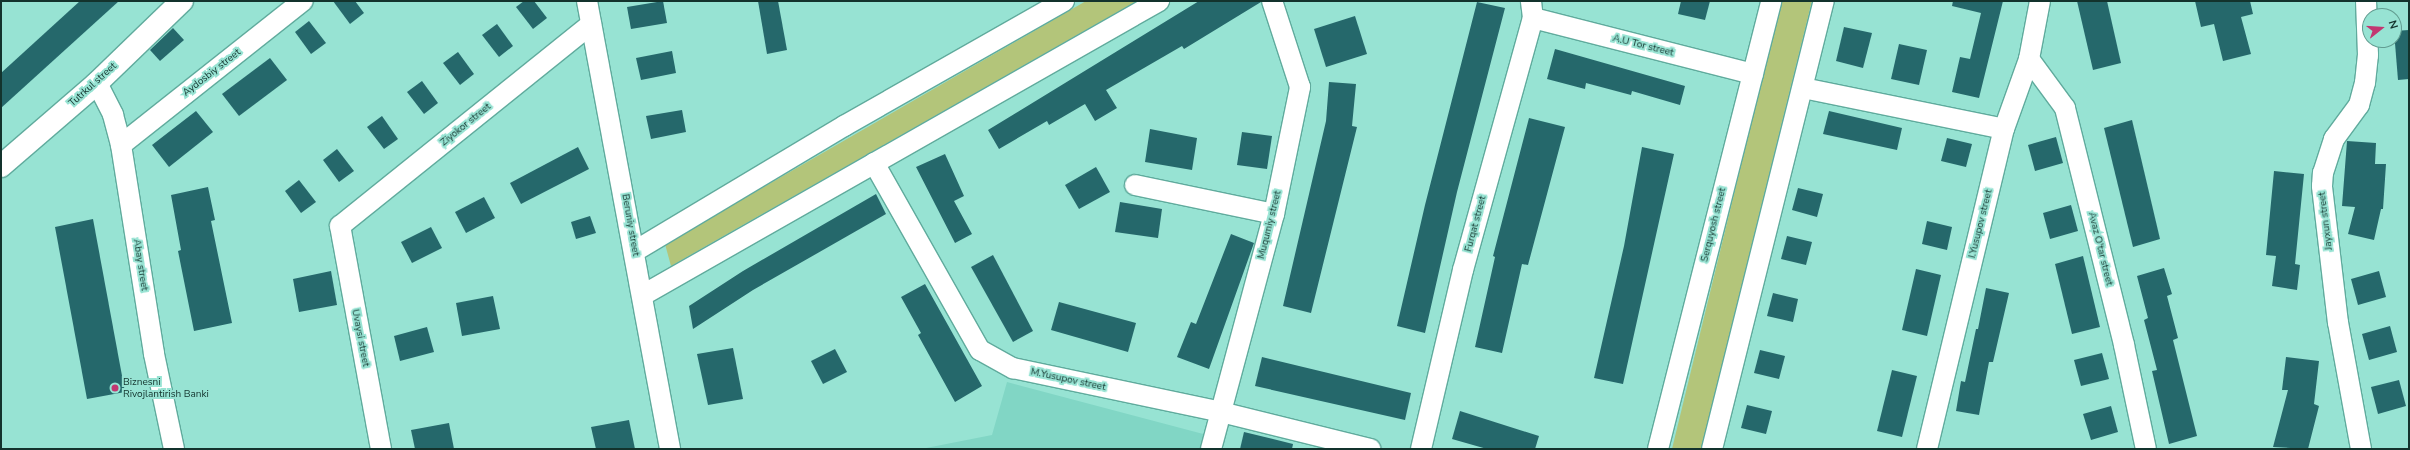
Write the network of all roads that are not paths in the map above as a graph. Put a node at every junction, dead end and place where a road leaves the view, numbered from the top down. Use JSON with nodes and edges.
{"nodes":[{"id":1,"x":182,"y":1,"type":"edge"},
{"id":2,"x":303,"y":1,"type":"edge"},
{"id":3,"x":587,"y":1,"type":"edge"},
{"id":4,"x":1064,"y":1,"type":"edge"},
{"id":5,"x":1158,"y":1,"type":"edge"},
{"id":6,"x":1272,"y":1,"type":"edge"},
{"id":7,"x":1771,"y":1,"type":"edge"},
{"id":8,"x":1824,"y":1,"type":"edge"},
{"id":9,"x":2040,"y":1,"type":"edge"},
{"id":10,"x":2366,"y":1,"type":"edge"},
{"id":11,"x":1532,"y":10,"type":"edge"},
{"id":12,"x":591,"y":24,"type":"junction"},
{"id":13,"x":2029,"y":59,"type":"junction"},
{"id":14,"x":1753,"y":74,"type":"junction"},
{"id":15,"x":97,"y":83,"type":"junction"},
{"id":16,"x":1803,"y":88,"type":"junction"},
{"id":17,"x":2004,"y":129,"type":"junction"},
{"id":18,"x":121,"y":145,"type":"junction"},
{"id":19,"x":874,"y":163,"type":"junction"},
{"id":20,"x":1,"y":166,"type":"edge"},
{"id":21,"x":1135,"y":185,"type":"dead end"},
{"id":22,"x":1274,"y":214,"type":"junction"},
{"id":23,"x":340,"y":226,"type":"joint"},
{"id":24,"x":635,"y":251,"type":"junction"},
{"id":25,"x":642,"y":295,"type":"junction"},
{"id":26,"x":1221,"y":412,"type":"junction"},
{"id":27,"x":174,"y":449,"type":"edge"},
{"id":28,"x":381,"y":449,"type":"edge"},
{"id":29,"x":670,"y":449,"type":"edge"},
{"id":30,"x":1211,"y":449,"type":"edge"},
{"id":31,"x":1370,"y":449,"type":"edge"},
{"id":32,"x":1421,"y":449,"type":"edge"},
{"id":33,"x":1658,"y":449,"type":"edge"},
{"id":34,"x":1712,"y":449,"type":"edge"},
{"id":35,"x":1927,"y":449,"type":"edge"},
{"id":36,"x":2146,"y":449,"type":"edge"},
{"id":37,"x":2361,"y":449,"type":"edge"}],
"edges":[{"from":1,"to":15,"type":"main road","name":"Tutrkul street"},
{"from":2,"to":18,"type":"street","name":"Aydosbiy street"},
{"from":3,"to":12,"type":"street","name":"Beruniy street"},
{"from":4,"to":24,"type":"street"},
{"from":5,"to":19,"type":"street"},
{"from":6,"to":22,"type":"street","name":"Muqumiy street"},
{"from":7,"to":14,"type":"street","name":"Serquyosh street"},
{"from":8,"to":16,"type":"street"},
{"from":9,"to":13,"type":"street","name":"I.Yusupov street"},
{"from":10,"to":37,"type":"street","name":"Jayxun street"},
{"from":11,"to":14,"type":"street","name":"A.U Tor street"},
{"from":11,"to":32,"type":"street","name":"Furqat street"},
{"from":12,"to":23,"type":"street","name":"Ziyokor street"},
{"from":12,"to":24,"type":"street","name":"Beruniy street"},
{"from":13,"to":17,"type":"street","name":"I.Yusupov street"},
{"from":13,"to":36,"type":"street","name":"Avaz O'tar street"},
{"from":14,"to":33,"type":"street","name":"Serquyosh street"},
{"from":15,"to":18,"type":"street","name":"Abay street"},
{"from":15,"to":20,"type":"main road","name":"Tutrkul street"},
{"from":16,"to":17,"type":"street"},
{"from":16,"to":34,"type":"street"},
{"from":17,"to":35,"type":"street","name":"I.Yusupov street"},
{"from":18,"to":27,"type":"street","name":"Abay street"},
{"from":19,"to":25,"type":"street"},
{"from":19,"to":26,"type":"street","name":"M.Yusupov street"},
{"from":21,"to":22,"type":"street"},
{"from":22,"to":26,"type":"street","name":"Muqumiy street"},
{"from":23,"to":28,"type":"street","name":"Uvaysi street"},
{"from":24,"to":25,"type":"street","name":"Beruniy street"},
{"from":25,"to":29,"type":"street","name":"Beruniy street"},
{"from":26,"to":30,"type":"street","name":"Muqumiy street"},
{"from":26,"to":31,"type":"street","name":"M.Yusupov street"}]}
